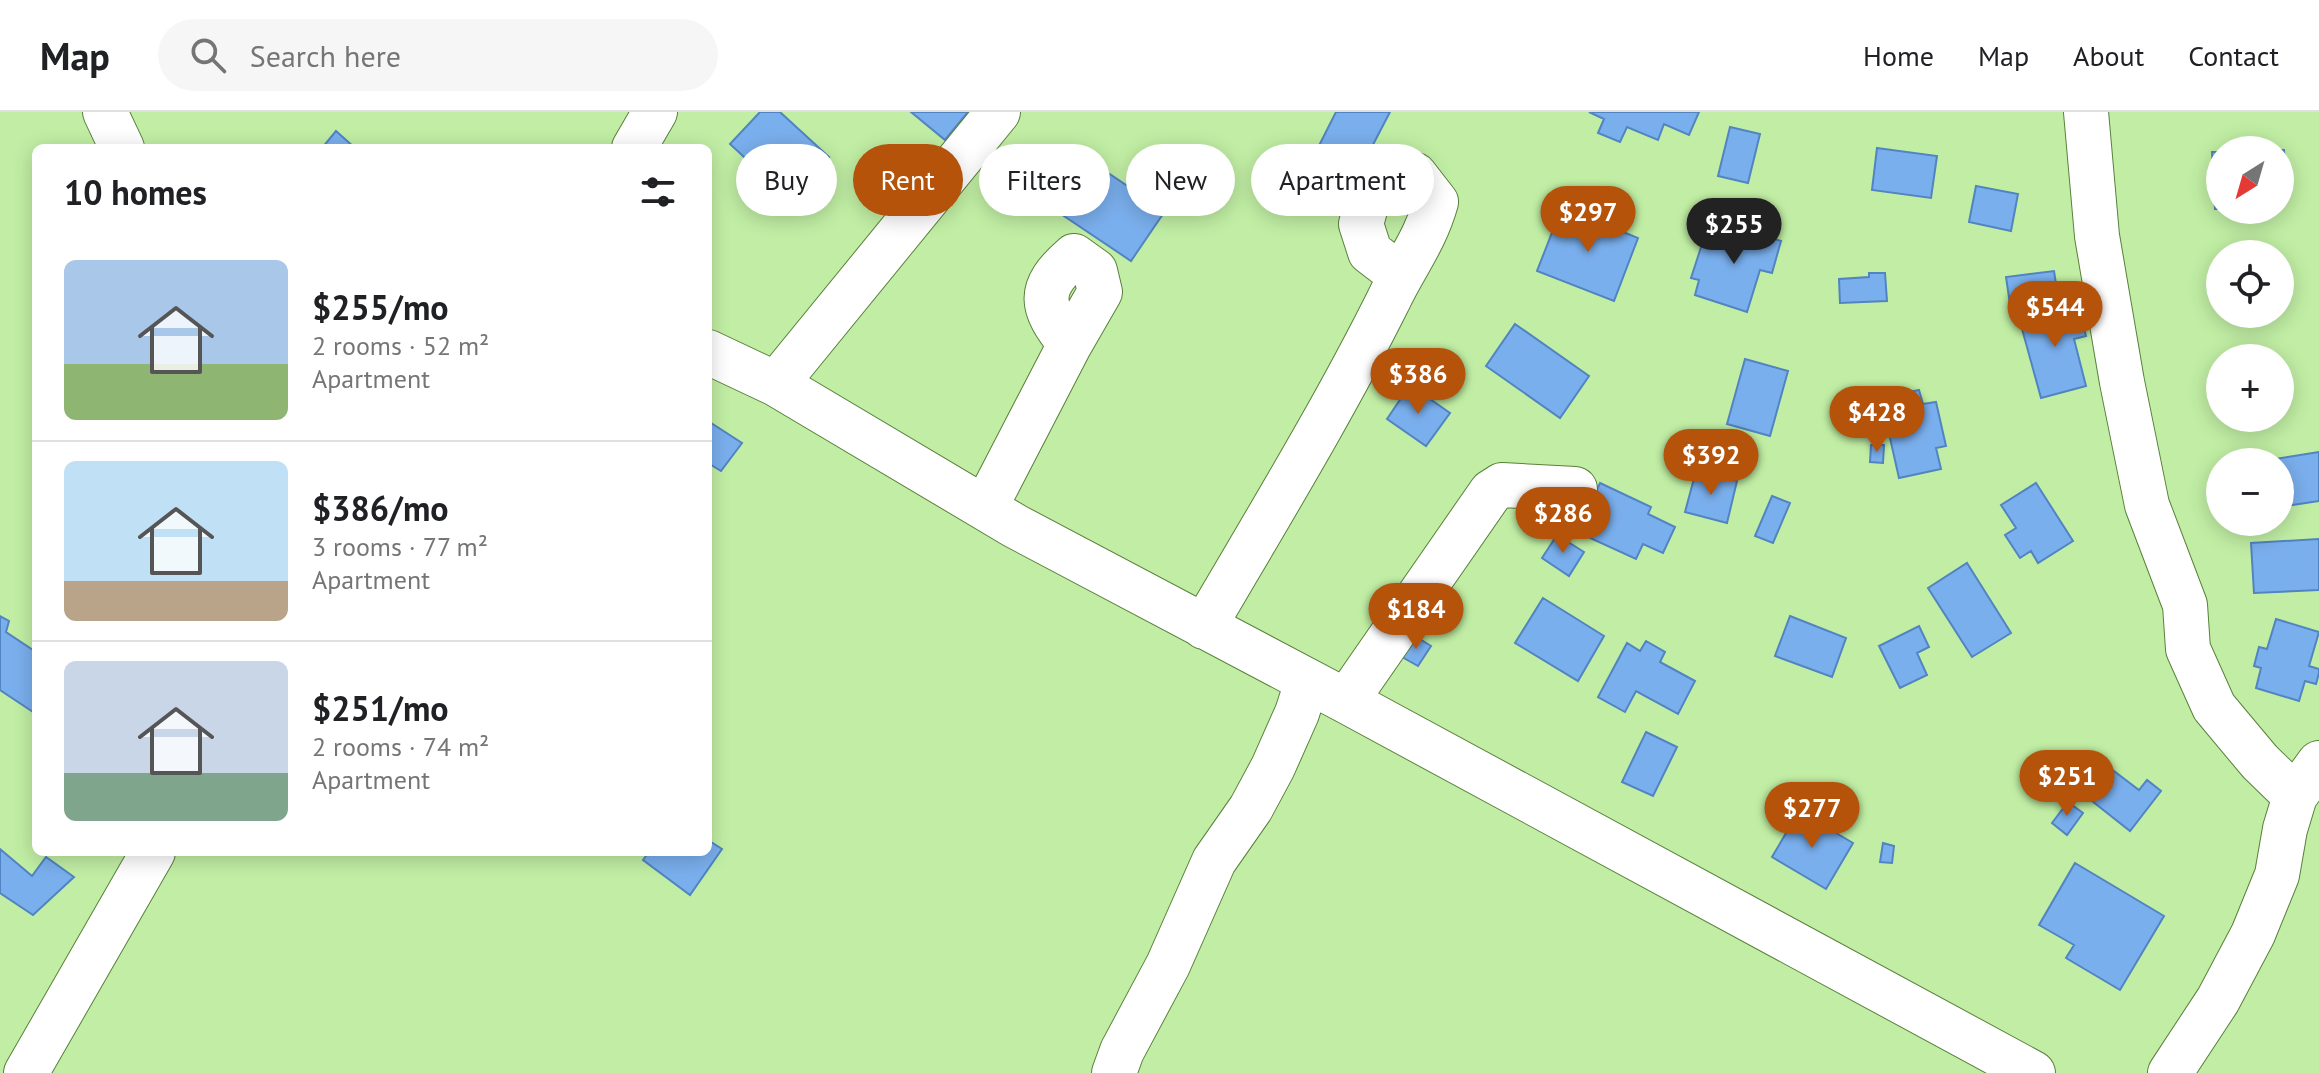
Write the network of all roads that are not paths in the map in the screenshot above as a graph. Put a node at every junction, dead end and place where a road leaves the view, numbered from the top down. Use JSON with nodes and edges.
{"nodes":[{"id":1,"x":105,"y":112,"type":"edge"},
{"id":2,"x":655,"y":112,"type":"edge"},
{"id":3,"x":998,"y":112,"type":"edge"},
{"id":4,"x":2086,"y":112,"type":"edge"},
{"id":5,"x":120,"y":144,"type":"edge"},
{"id":6,"x":636,"y":144,"type":"edge"},
{"id":7,"x":1400,"y":275,"type":"dead end"},
{"id":8,"x":1070,"y":344,"type":"dead end"},
{"id":9,"x":712,"y":354,"type":"edge"},
{"id":10,"x":776,"y":384,"type":"junction"},
{"id":11,"x":1575,"y":489,"type":"dead end"},
{"id":12,"x":985,"y":508,"type":"junction"},
{"id":13,"x":1204,"y":627,"type":"junction"},
{"id":14,"x":1307,"y":682,"type":"junction"},
{"id":15,"x":1346,"y":701,"type":"junction"},
{"id":16,"x":2307,"y":780,"type":"edge"},
{"id":17,"x":151,"y":856,"type":"edge"},
{"id":18,"x":26,"y":1073,"type":"edge"},
{"id":19,"x":1114,"y":1073,"type":"edge"},
{"id":20,"x":2033,"y":1073,"type":"edge"},
{"id":21,"x":2170,"y":1073,"type":"edge"}],
"edges":[{"from":1,"to":5,"type":"street"},
{"from":2,"to":6,"type":"street"},
{"from":3,"to":10,"type":"street"},
{"from":4,"to":16,"type":"street"},
{"from":7,"to":13,"type":"street"},
{"from":8,"to":12,"type":"street"},
{"from":9,"to":10,"type":"street"},
{"from":10,"to":12,"type":"street"},
{"from":11,"to":15,"type":"street"},
{"from":12,"to":13,"type":"street"},
{"from":13,"to":14,"type":"street"},
{"from":14,"to":15,"type":"street"},
{"from":14,"to":19,"type":"street"},
{"from":15,"to":20,"type":"street"},
{"from":16,"to":21,"type":"street"},
{"from":17,"to":18,"type":"street"}]}
